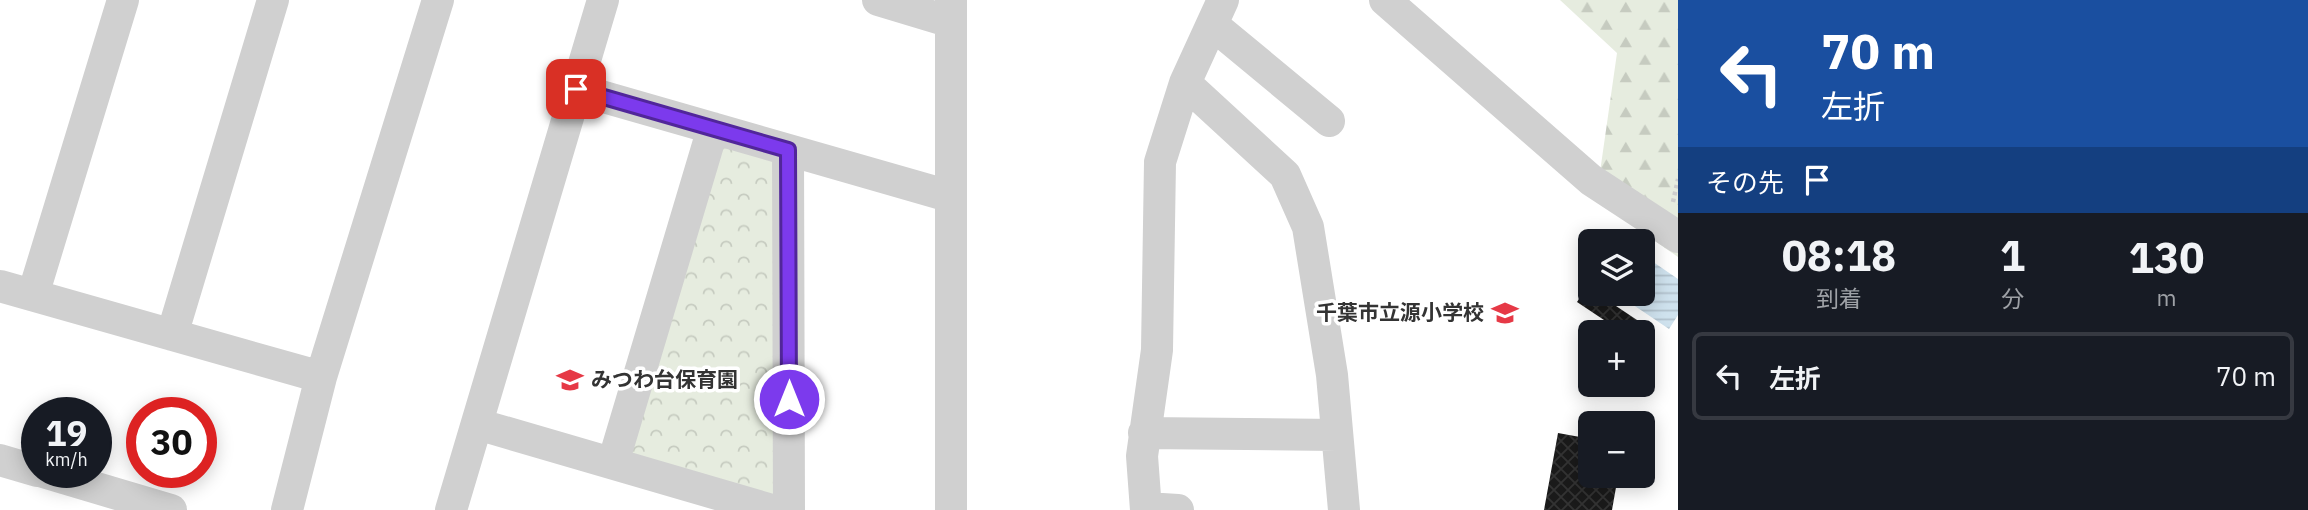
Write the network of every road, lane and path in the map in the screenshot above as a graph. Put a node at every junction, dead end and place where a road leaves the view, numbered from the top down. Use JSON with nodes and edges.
{"nodes":[{"id":1,"x":123,"y":0,"type":"edge"},
{"id":2,"x":273,"y":0,"type":"edge"},
{"id":3,"x":438,"y":0,"type":"edge"},
{"id":4,"x":603,"y":0,"type":"edge"},
{"id":5,"x":878,"y":0,"type":"edge"},
{"id":6,"x":1385,"y":0,"type":"edge"},
{"id":7,"x":951,"y":11,"type":"edge"},
{"id":8,"x":1218,"y":12,"type":"edge"},
{"id":9,"x":1185,"y":83,"type":"junction"},
{"id":10,"x":576,"y":89,"type":"junction"},
{"id":11,"x":1329,"y":121,"type":"dead end"},
{"id":12,"x":713,"y":128,"type":"junction"},
{"id":13,"x":788,"y":150,"type":"junction"},
{"id":14,"x":949,"y":196,"type":"junction"},
{"id":15,"x":1678,"y":237,"type":"edge"},
{"id":16,"x":0,"y":286,"type":"edge"},
{"id":17,"x":33,"y":295,"type":"junction"},
{"id":18,"x":172,"y":335,"type":"junction"},
{"id":19,"x":321,"y":377,"type":"junction"},
{"id":20,"x":477,"y":424,"type":"junction"},
{"id":21,"x":1144,"y":433,"type":"junction"},
{"id":22,"x":1337,"y":435,"type":"junction"},
{"id":23,"x":0,"y":460,"type":"edge"},
{"id":24,"x":613,"y":463,"type":"junction"},
{"id":25,"x":21,"y":466,"type":"edge"},
{"id":26,"x":83,"y":488,"type":"edge"},
{"id":27,"x":120,"y":503,"type":"edge"},
{"id":28,"x":1343,"y":503,"type":"edge"},
{"id":29,"x":1146,"y":509,"type":"edge"},
{"id":30,"x":171,"y":510,"type":"edge"},
{"id":31,"x":287,"y":510,"type":"edge"},
{"id":32,"x":451,"y":510,"type":"edge"},
{"id":33,"x":772,"y":510,"type":"edge"},
{"id":34,"x":789,"y":510,"type":"edge"},
{"id":35,"x":951,"y":510,"type":"edge"},
{"id":36,"x":1178,"y":510,"type":"edge"}],
"edges":[{"from":1,"to":17,"type":"street"},
{"from":2,"to":18,"type":"street"},
{"from":3,"to":19,"type":"street"},
{"from":4,"to":10,"type":"street"},
{"from":5,"to":7,"type":"street"},
{"from":6,"to":15,"type":"street"},
{"from":7,"to":14,"type":"street"},
{"from":8,"to":9,"type":"street"},
{"from":8,"to":11,"type":"street"},
{"from":9,"to":21,"type":"street"},
{"from":9,"to":22,"type":"street"},
{"from":10,"to":12,"type":"street"},
{"from":10,"to":20,"type":"street"},
{"from":12,"to":13,"type":"street"},
{"from":12,"to":24,"type":"street"},
{"from":13,"to":14,"type":"street"},
{"from":13,"to":34,"type":"street"},
{"from":14,"to":35,"type":"street"},
{"from":16,"to":17,"type":"street"},
{"from":17,"to":18,"type":"street"},
{"from":18,"to":19,"type":"street"},
{"from":19,"to":31,"type":"street"},
{"from":20,"to":24,"type":"street"},
{"from":20,"to":32,"type":"street"},
{"from":21,"to":22,"type":"street"},
{"from":21,"to":29,"type":"street"},
{"from":22,"to":28,"type":"street"},
{"from":23,"to":25,"type":"street"},
{"from":24,"to":33,"type":"street"},
{"from":26,"to":27,"type":"street"},
{"from":27,"to":30,"type":"street"},
{"from":29,"to":36,"type":"street"}]}
